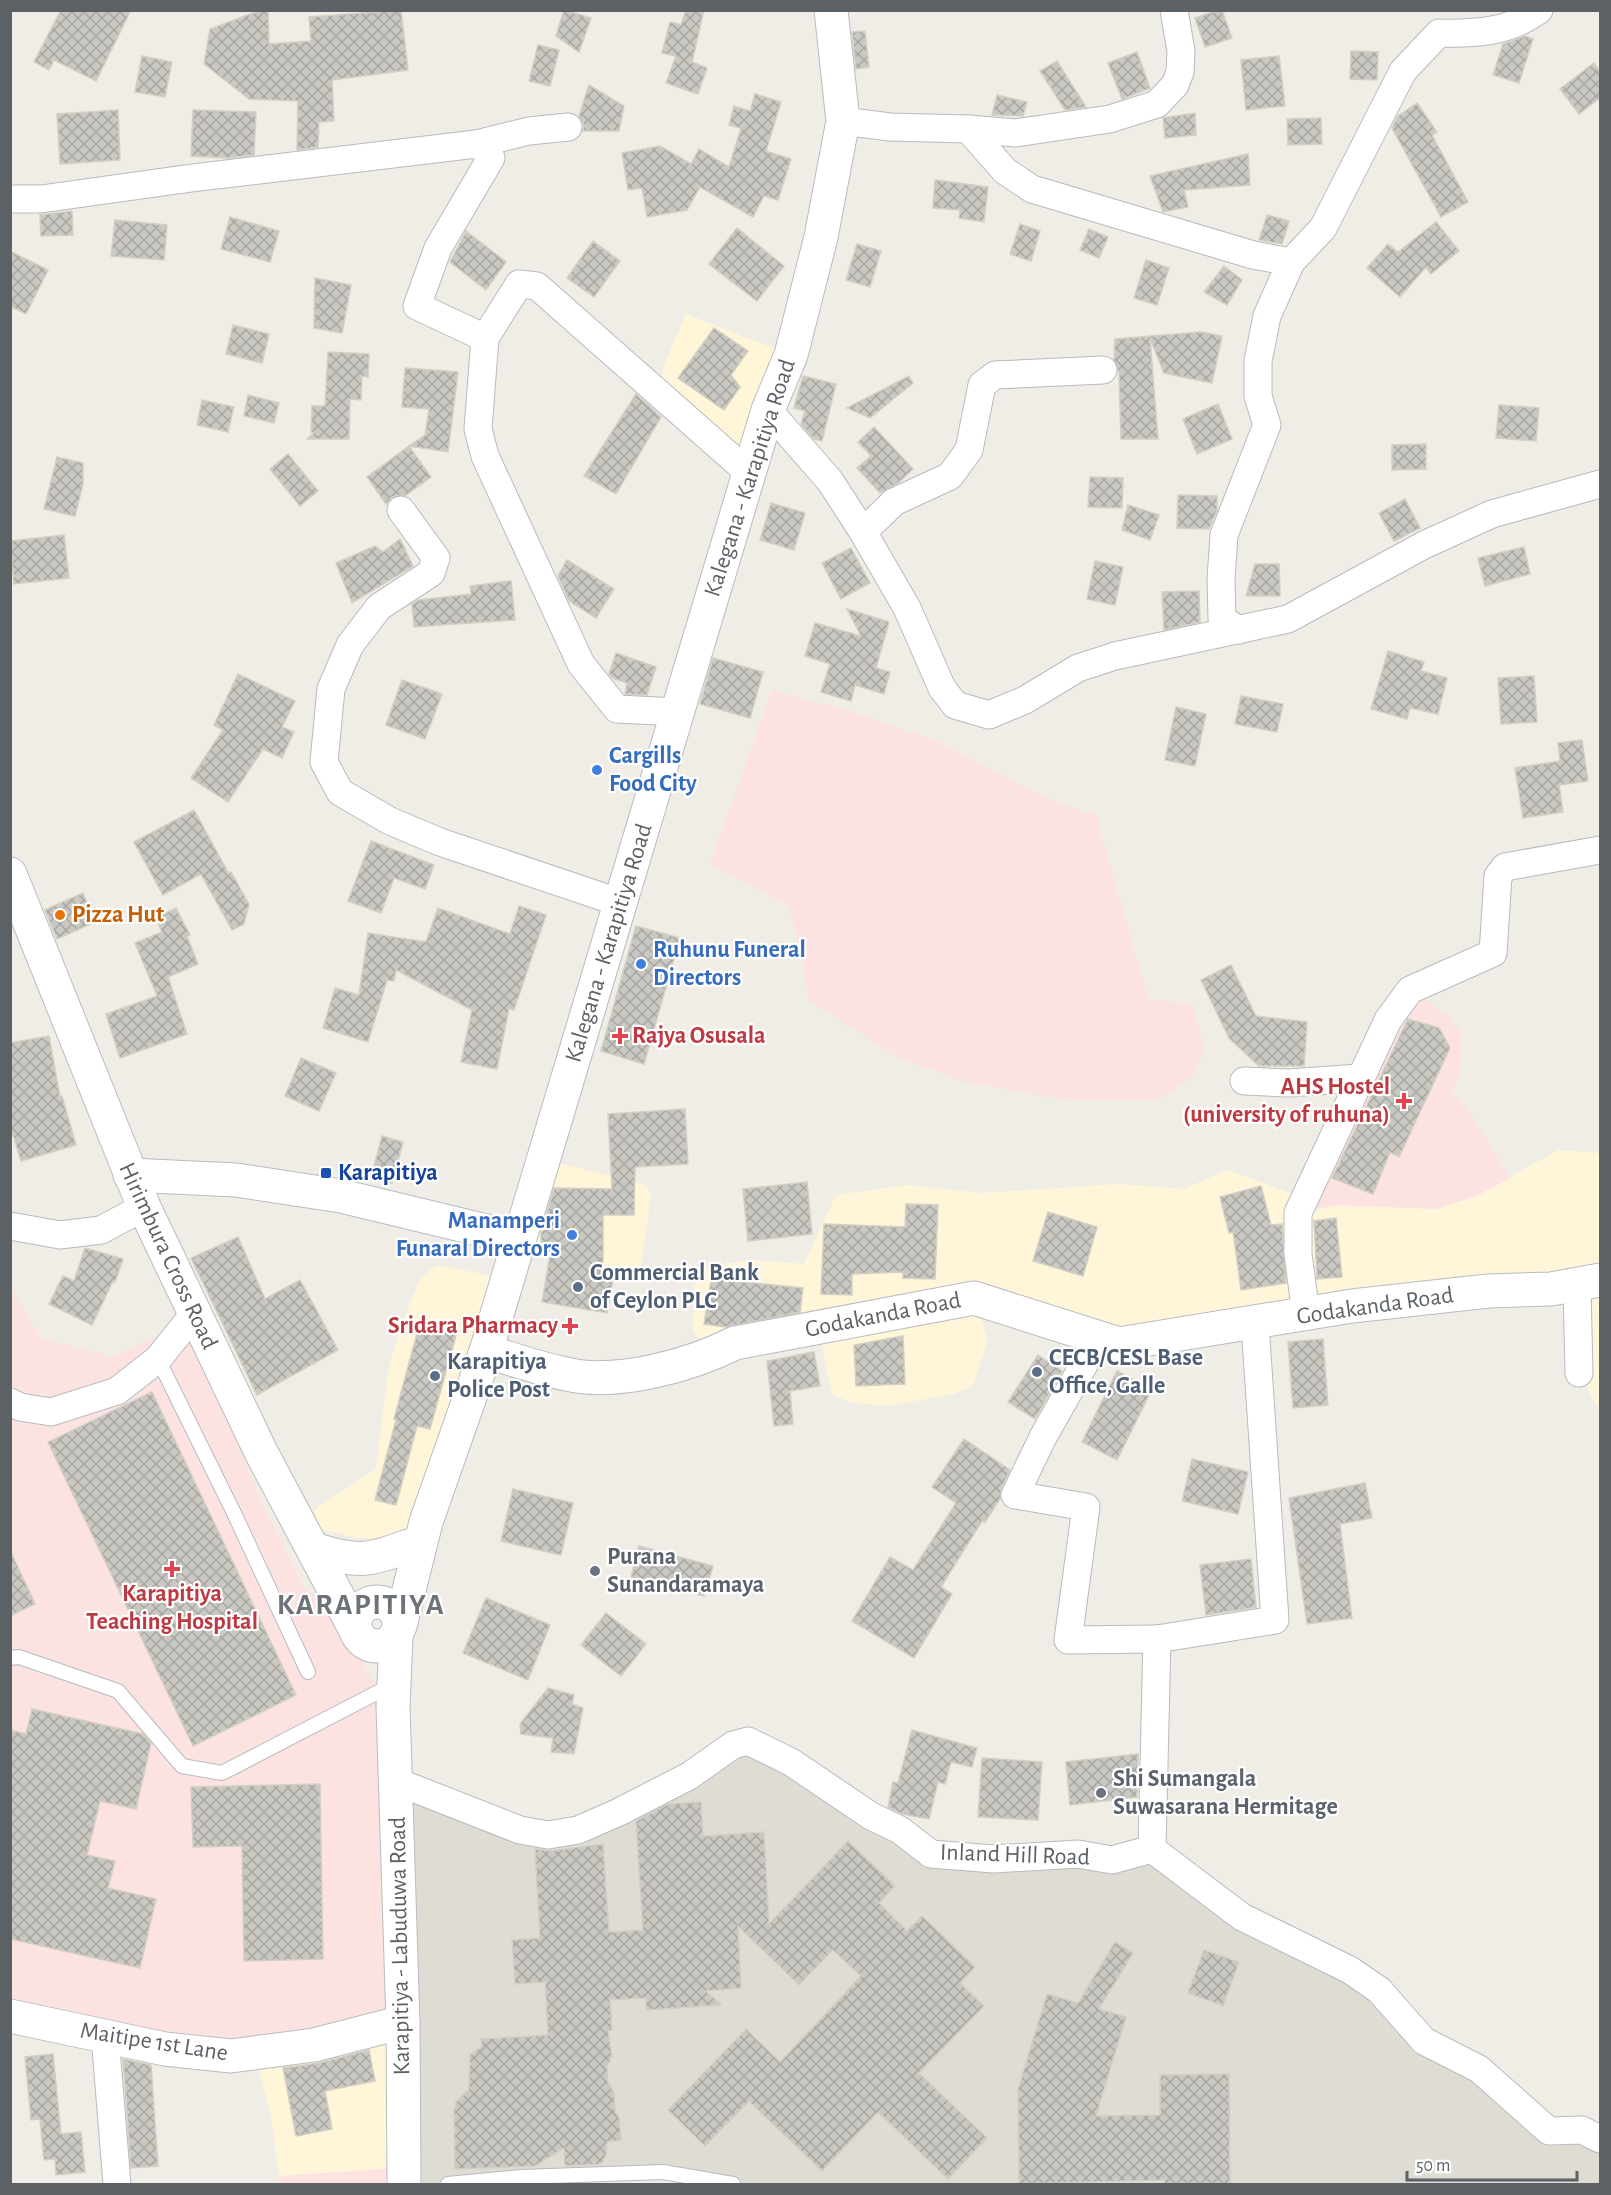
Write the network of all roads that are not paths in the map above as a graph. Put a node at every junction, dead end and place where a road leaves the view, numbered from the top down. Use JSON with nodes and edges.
{"nodes":[{"id":1,"x":831,"y":10,"type":"edge"},
{"id":2,"x":1174,"y":10,"type":"edge"},
{"id":3,"x":1539,"y":10,"type":"edge"},
{"id":4,"x":843,"y":121,"type":"junction"},
{"id":5,"x":568,"y":127,"type":"dead end"},
{"id":6,"x":968,"y":129,"type":"junction"},
{"id":7,"x":476,"y":144,"type":"junction"},
{"id":8,"x":10,"y":199,"type":"edge"},
{"id":9,"x":1291,"y":262,"type":"junction"},
{"id":10,"x":485,"y":338,"type":"junction"},
{"id":11,"x":1103,"y":370,"type":"dead end"},
{"id":12,"x":768,"y":410,"type":"junction"},
{"id":13,"x":748,"y":473,"type":"junction"},
{"id":14,"x":1600,"y":484,"type":"edge"},
{"id":15,"x":401,"y":510,"type":"dead end"},
{"id":16,"x":863,"y":532,"type":"junction"},
{"id":17,"x":1239,"y":630,"type":"junction"},
{"id":18,"x":679,"y":711,"type":"junction"},
{"id":19,"x":1600,"y":850,"type":"edge"},
{"id":20,"x":11,"y":877,"type":"edge"},
{"id":21,"x":621,"y":903,"type":"junction"},
{"id":22,"x":1359,"y":1078,"type":"junction"},
{"id":23,"x":1244,"y":1081,"type":"dead end"},
{"id":24,"x":130,"y":1175,"type":"junction"},
{"id":25,"x":144,"y":1207,"type":"junction"},
{"id":26,"x":10,"y":1226,"type":"edge"},
{"id":27,"x":519,"y":1239,"type":"junction"},
{"id":28,"x":1589,"y":1283,"type":"edge"},
{"id":29,"x":194,"y":1314,"type":"junction"},
{"id":30,"x":1306,"y":1314,"type":"junction"},
{"id":31,"x":1255,"y":1324,"type":"junction"},
{"id":32,"x":1100,"y":1336,"type":"junction"},
{"id":33,"x":486,"y":1351,"type":"junction"},
{"id":34,"x":158,"y":1359,"type":"junction"},
{"id":35,"x":1579,"y":1373,"type":"dead end"},
{"id":36,"x":10,"y":1402,"type":"edge"},
{"id":37,"x":417,"y":1534,"type":"junction"},
{"id":38,"x":313,"y":1545,"type":"junction"},
{"id":39,"x":376,"y":1600,"type":"junction"},
{"id":40,"x":398,"y":1632,"type":"junction"},
{"id":41,"x":358,"y":1634,"type":"junction"},
{"id":42,"x":1157,"y":1639,"type":"junction"},
{"id":43,"x":10,"y":1658,"type":"edge"},
{"id":44,"x":309,"y":1672,"type":"dead end"},
{"id":45,"x":388,"y":1698,"type":"junction"},
{"id":46,"x":395,"y":1781,"type":"junction"},
{"id":47,"x":1152,"y":1849,"type":"junction"},
{"id":48,"x":10,"y":2016,"type":"edge"},
{"id":49,"x":403,"y":2022,"type":"junction"},
{"id":50,"x":105,"y":2036,"type":"junction"},
{"id":51,"x":1600,"y":2139,"type":"edge"},
{"id":52,"x":117,"y":2184,"type":"edge"},
{"id":53,"x":404,"y":2184,"type":"edge"},
{"id":54,"x":448,"y":2184,"type":"edge"},
{"id":55,"x":733,"y":2184,"type":"edge"}],
"edges":[{"from":1,"to":4,"type":"main road","name":"Kalegana - Karapitiya Road"},
{"from":2,"to":6,"type":"street"},
{"from":3,"to":9,"type":"street"},
{"from":4,"to":6,"type":"street"},
{"from":4,"to":12,"type":"main road","name":"Kalegana - Karapitiya Road"},
{"from":5,"to":7,"type":"street"},
{"from":6,"to":9,"type":"street"},
{"from":7,"to":8,"type":"street"},
{"from":7,"to":10,"type":"street"},
{"from":9,"to":17,"type":"street"},
{"from":10,"to":13,"type":"street"},
{"from":10,"to":18,"type":"street"},
{"from":11,"to":16,"type":"street"},
{"from":12,"to":13,"type":"main road","name":"Kalegana - Karapitiya Road"},
{"from":12,"to":16,"type":"street"},
{"from":13,"to":18,"type":"main road","name":"Kalegana - Karapitiya Road"},
{"from":14,"to":17,"type":"street"},
{"from":15,"to":21,"type":"street"},
{"from":16,"to":17,"type":"street"},
{"from":18,"to":21,"type":"main road","name":"Kalegana - Karapitiya Road"},
{"from":19,"to":22,"type":"street"},
{"from":20,"to":24,"type":"main road","name":"Hirimbura Cross Road"},
{"from":21,"to":27,"type":"main road","name":"Kalegana - Karapitiya Road"},
{"from":22,"to":23,"type":"street"},
{"from":22,"to":30,"type":"street"},
{"from":24,"to":25,"type":"main road","name":"Hirimbura Cross Road"},
{"from":24,"to":27,"type":"main road"},
{"from":25,"to":26,"type":"street"},
{"from":25,"to":29,"type":"main road","name":"Hirimbura Cross Road"},
{"from":27,"to":33,"type":"main road","name":"Kalegana - Karapitiya Road"},
{"from":28,"to":30,"type":"main road","name":"Godakanda Road"},
{"from":28,"to":35,"type":"street"},
{"from":29,"to":34,"type":"street"},
{"from":29,"to":38,"type":"main road","name":"Hirimbura Cross Road"},
{"from":30,"to":31,"type":"main road","name":"Godakanda Road"},
{"from":31,"to":32,"type":"main road","name":"Godakanda Road"},
{"from":31,"to":42,"type":"street"},
{"from":32,"to":33,"type":"main road","name":"Godakanda Road"},
{"from":32,"to":42,"type":"street"},
{"from":33,"to":37,"type":"main road","name":"Kalegana - Karapitiya Road"},
{"from":34,"to":36,"type":"street"},
{"from":34,"to":44,"type":"lane"},
{"from":37,"to":38,"type":"main road"},
{"from":37,"to":39,"type":"main road","name":"Kalegana - Karapitiya Road"},
{"from":37,"to":40,"type":"main road","name":"Kalegana - Karapitiya Road"},
{"from":38,"to":39,"type":"main road"},
{"from":38,"to":41,"type":"main road","name":"Hirimbura Cross Road"},
{"from":39,"to":40,"type":"main road"},
{"from":39,"to":41,"type":"main road"},
{"from":40,"to":41,"type":"main road"},
{"from":40,"to":45,"type":"main road","name":"Karapitiya - Labuduwa Road"},
{"from":41,"to":45,"type":"main road","name":"Karapitiya - Labuduwa Road"},
{"from":42,"to":47,"type":"street"},
{"from":43,"to":45,"type":"lane"},
{"from":45,"to":46,"type":"main road","name":"Karapitiya - Labuduwa Road"},
{"from":46,"to":47,"type":"street","name":"Inland Hill Road"},
{"from":46,"to":49,"type":"main road","name":"Karapitiya - Labuduwa Road"},
{"from":47,"to":51,"type":"street"},
{"from":48,"to":50,"type":"main road","name":"Maitipe 1st Lane"},
{"from":49,"to":50,"type":"main road","name":"Maitipe 1st Lane"},
{"from":49,"to":53,"type":"main road","name":"Karapitiya - Labuduwa Road"},
{"from":50,"to":52,"type":"street"},
{"from":54,"to":55,"type":"lane"}]}
